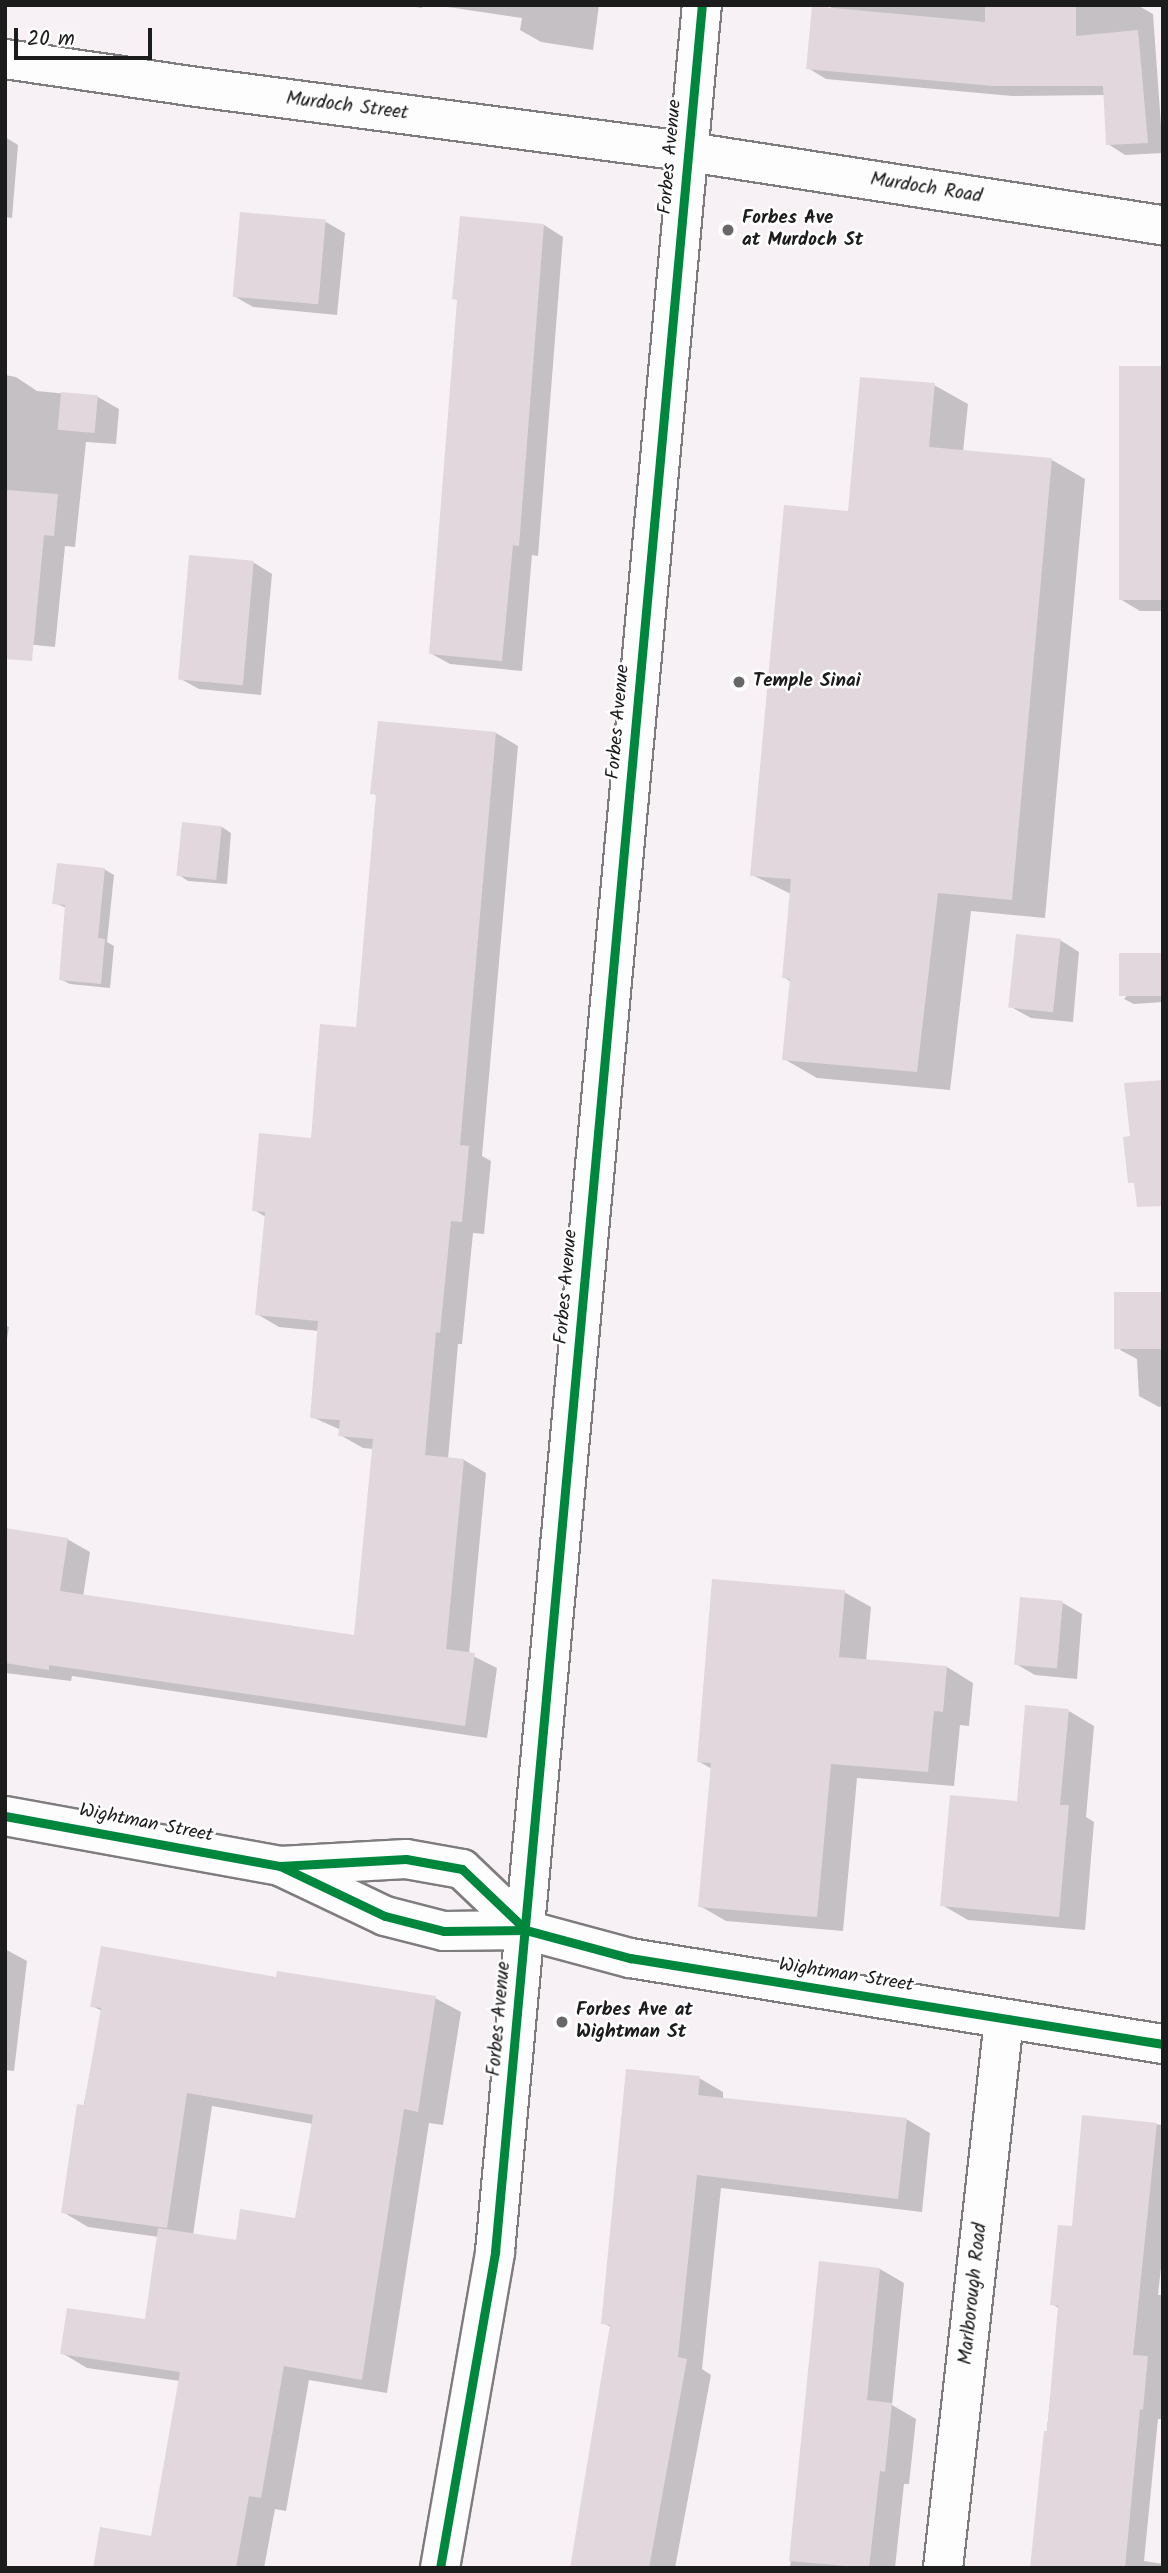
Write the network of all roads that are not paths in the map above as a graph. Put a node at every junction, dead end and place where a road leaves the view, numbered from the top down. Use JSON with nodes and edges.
{"nodes":[{"id":1,"x":702,"y":5,"type":"edge"},
{"id":2,"x":5,"y":59,"type":"edge"},
{"id":3,"x":689,"y":152,"type":"junction"},
{"id":4,"x":1163,"y":225,"type":"edge"},
{"id":5,"x":5,"y":1816,"type":"edge"},
{"id":6,"x":281,"y":1866,"type":"junction"},
{"id":7,"x":526,"y":1930,"type":"junction"},
{"id":8,"x":1004,"y":2020,"type":"junction"},
{"id":9,"x":1163,"y":2044,"type":"edge"},
{"id":10,"x":440,"y":2568,"type":"edge"},
{"id":11,"x":943,"y":2568,"type":"edge"}],
"edges":[{"from":1,"to":3,"type":"street","name":"Forbes Avenue"},
{"from":2,"to":3,"type":"street","name":"Murdoch Street"},
{"from":3,"to":4,"type":"street","name":"Murdoch Road"},
{"from":3,"to":7,"type":"street","name":"Forbes Avenue"},
{"from":5,"to":6,"type":"street","name":"Wightman Street"},
{"from":6,"to":7,"type":"street","name":"Wightman Street"},
{"from":6,"to":7,"type":"street","name":"Wightman Street"},
{"from":7,"to":8,"type":"street","name":"Wightman Street"},
{"from":7,"to":10,"type":"street","name":"Forbes Avenue"},
{"from":8,"to":9,"type":"street","name":"Wightman Street"},
{"from":8,"to":11,"type":"street","name":"Marlborough Road"}]}
